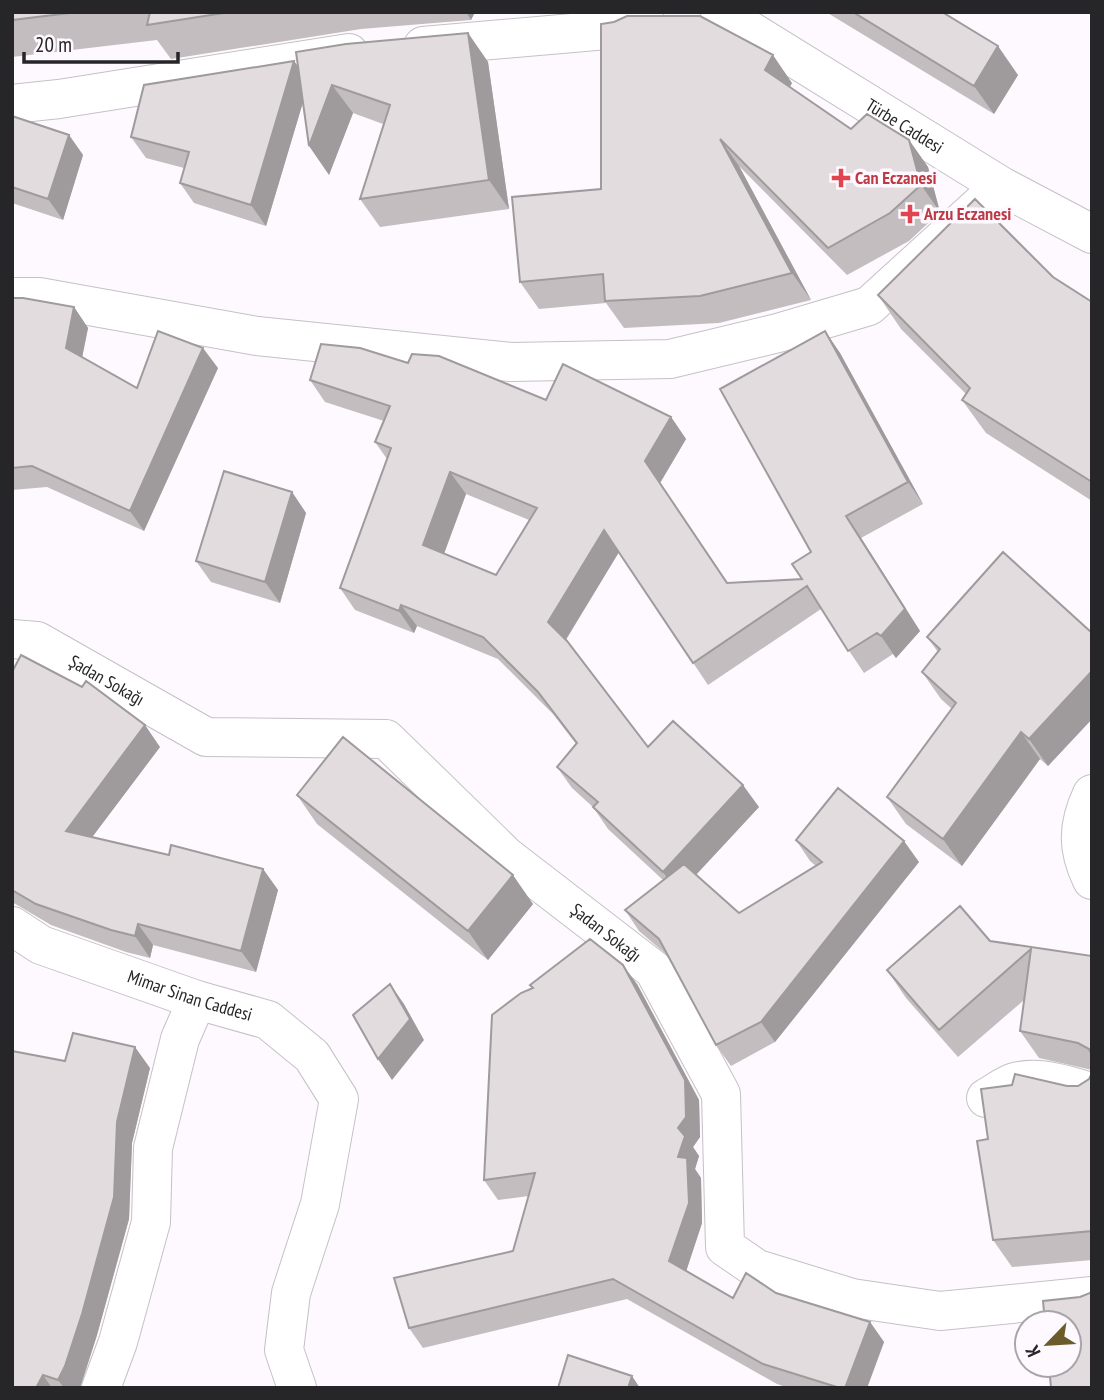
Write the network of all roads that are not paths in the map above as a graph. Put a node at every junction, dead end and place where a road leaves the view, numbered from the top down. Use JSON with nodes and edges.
{"nodes":[{"id":1,"x":644,"y":12,"type":"edge"},
{"id":2,"x":720,"y":12,"type":"edge"},
{"id":3,"x":12,"y":104,"type":"edge"},
{"id":4,"x":1001,"y":186,"type":"junction"},
{"id":5,"x":1092,"y":234,"type":"edge"},
{"id":6,"x":12,"y":297,"type":"edge"},
{"id":7,"x":12,"y":639,"type":"edge"},
{"id":8,"x":1092,"y":794,"type":"edge"},
{"id":9,"x":1092,"y":880,"type":"edge"},
{"id":10,"x":12,"y":926,"type":"edge"},
{"id":11,"x":197,"y":1000,"type":"junction"},
{"id":12,"x":1092,"y":1092,"type":"edge"},
{"id":13,"x":986,"y":1098,"type":"edge"},
{"id":14,"x":1092,"y":1296,"type":"edge"},
{"id":15,"x":101,"y":1388,"type":"edge"},
{"id":16,"x":297,"y":1388,"type":"edge"}],
"edges":[{"from":1,"to":3,"type":"street"},
{"from":2,"to":4,"type":"street","name":"Türbe Caddesi"},
{"from":4,"to":5,"type":"street","name":"Türbe Caddesi"},
{"from":4,"to":6,"type":"street"},
{"from":7,"to":14,"type":"street","name":"Şadan Sokağı"},
{"from":8,"to":9,"type":"street"},
{"from":10,"to":11,"type":"street","name":"Mimar Sinan Caddesi"},
{"from":11,"to":15,"type":"street"},
{"from":11,"to":16,"type":"street","name":"Mimar Sinan Caddesi"},
{"from":12,"to":13,"type":"street"}]}
